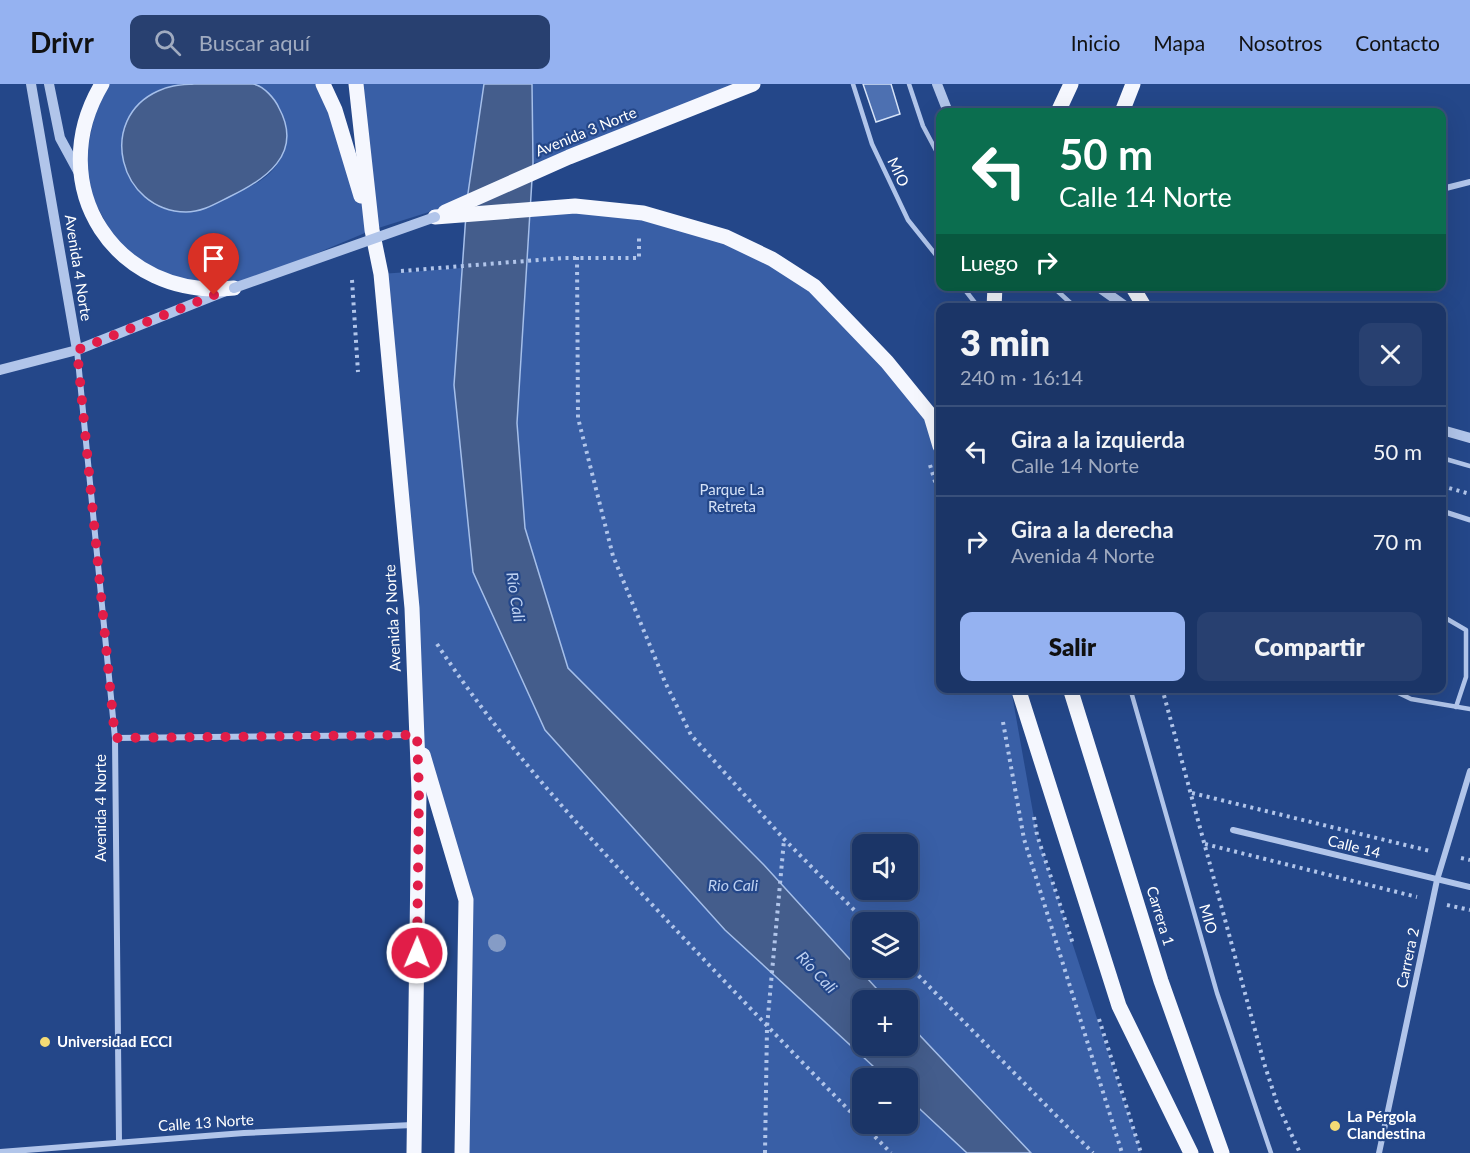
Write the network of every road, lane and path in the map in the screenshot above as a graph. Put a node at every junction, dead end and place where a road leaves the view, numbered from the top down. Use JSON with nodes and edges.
{"nodes":[{"id":1,"x":31,"y":84,"type":"edge"},
{"id":2,"x":49,"y":84,"type":"edge"},
{"id":3,"x":102,"y":84,"type":"edge"},
{"id":4,"x":323,"y":84,"type":"edge"},
{"id":5,"x":356,"y":84,"type":"edge"},
{"id":6,"x":753,"y":84,"type":"edge"},
{"id":7,"x":853,"y":84,"type":"edge"},
{"id":8,"x":909,"y":84,"type":"edge"},
{"id":9,"x":937,"y":84,"type":"edge"},
{"id":10,"x":1071,"y":84,"type":"edge"},
{"id":11,"x":1133,"y":84,"type":"edge"},
{"id":12,"x":946,"y":108,"type":"edge"},
{"id":13,"x":1060,"y":108,"type":"edge"},
{"id":14,"x":1124,"y":108,"type":"edge"},
{"id":15,"x":936,"y":150,"type":"edge"},
{"id":16,"x":81,"y":176,"type":"junction"},
{"id":17,"x":1470,"y":182,"type":"edge"},
{"id":18,"x":1446,"y":188,"type":"edge"},
{"id":19,"x":435,"y":216,"type":"junction"},
{"id":20,"x":640,"y":228,"type":"dead end"},
{"id":21,"x":372,"y":230,"type":"junction"},
{"id":22,"x":936,"y":255,"type":"edge"},
{"id":23,"x":577,"y":257,"type":"junction"},
{"id":24,"x":406,"y":271,"type":"dead end"},
{"id":25,"x":352,"y":279,"type":"dead end"},
{"id":26,"x":234,"y":288,"type":"junction"},
{"id":27,"x":966,"y":291,"type":"edge"},
{"id":28,"x":1057,"y":291,"type":"edge"},
{"id":29,"x":1104,"y":291,"type":"edge"},
{"id":30,"x":975,"y":303,"type":"edge"},
{"id":31,"x":1071,"y":303,"type":"edge"},
{"id":32,"x":1121,"y":303,"type":"edge"},
{"id":33,"x":77,"y":350,"type":"junction"},
{"id":34,"x":0,"y":370,"type":"edge"},
{"id":35,"x":358,"y":372,"type":"dead end"},
{"id":36,"x":1446,"y":431,"type":"edge"},
{"id":37,"x":936,"y":433,"type":"edge"},
{"id":38,"x":1470,"y":438,"type":"edge"},
{"id":39,"x":1446,"y":459,"type":"edge"},
{"id":40,"x":929,"y":464,"type":"dead end"},
{"id":41,"x":1470,"y":466,"type":"edge"},
{"id":42,"x":936,"y":486,"type":"edge"},
{"id":43,"x":1446,"y":487,"type":"edge"},
{"id":44,"x":1470,"y":494,"type":"edge"},
{"id":45,"x":1446,"y":512,"type":"edge"},
{"id":46,"x":1470,"y":520,"type":"edge"},
{"id":47,"x":1446,"y":618,"type":"edge"},
{"id":48,"x":435,"y":642,"type":"dead end"},
{"id":49,"x":1020,"y":693,"type":"edge"},
{"id":50,"x":1072,"y":693,"type":"edge"},
{"id":51,"x":1131,"y":693,"type":"edge"},
{"id":52,"x":1163,"y":693,"type":"edge"},
{"id":53,"x":1398,"y":693,"type":"edge"},
{"id":54,"x":1456,"y":707,"type":"junction"},
{"id":55,"x":1470,"y":709,"type":"edge"},
{"id":56,"x":1002,"y":712,"type":"dead end"},
{"id":57,"x":417,"y":735,"type":"junction"},
{"id":58,"x":115,"y":738,"type":"junction"},
{"id":59,"x":1470,"y":771,"type":"edge"},
{"id":60,"x":1192,"y":793,"type":"junction"},
{"id":61,"x":1233,"y":830,"type":"dead end"},
{"id":62,"x":783,"y":841,"type":"junction"},
{"id":63,"x":1205,"y":844,"type":"junction"},
{"id":64,"x":1444,"y":854,"type":"junction"},
{"id":65,"x":1470,"y":860,"type":"edge"},
{"id":66,"x":1437,"y":880,"type":"junction"},
{"id":67,"x":1470,"y":887,"type":"edge"},
{"id":68,"x":1432,"y":901,"type":"junction"},
{"id":69,"x":1470,"y":910,"type":"edge"},
{"id":70,"x":856,"y":912,"type":"edge"},
{"id":71,"x":918,"y":975,"type":"edge"},
{"id":72,"x":767,"y":1024,"type":"junction"},
{"id":73,"x":414,"y":1125,"type":"junction"},
{"id":74,"x":119,"y":1142,"type":"junction"},
{"id":75,"x":0,"y":1152,"type":"edge"},
{"id":76,"x":414,"y":1153,"type":"edge"},
{"id":77,"x":462,"y":1153,"type":"edge"},
{"id":78,"x":765,"y":1153,"type":"edge"},
{"id":79,"x":891,"y":1153,"type":"edge"},
{"id":80,"x":1093,"y":1153,"type":"edge"},
{"id":81,"x":1122,"y":1153,"type":"edge"},
{"id":82,"x":1191,"y":1153,"type":"edge"},
{"id":83,"x":1222,"y":1153,"type":"edge"},
{"id":84,"x":1271,"y":1153,"type":"edge"},
{"id":85,"x":1300,"y":1153,"type":"edge"},
{"id":86,"x":1378,"y":1153,"type":"edge"}],
"edges":[{"from":1,"to":33,"type":"street","name":"Avenida 4 Norte"},
{"from":2,"to":16,"type":"street"},
{"from":3,"to":16,"type":"main road"},
{"from":4,"to":21,"type":"main road"},
{"from":5,"to":21,"type":"main road","name":"Avenida 2 Norte"},
{"from":6,"to":19,"type":"main road","name":"Avenida 3 Norte"},
{"from":7,"to":22,"type":"lane","name":"MIO"},
{"from":8,"to":15,"type":"lane"},
{"from":9,"to":12,"type":"street"},
{"from":10,"to":13,"type":"main road"},
{"from":11,"to":14,"type":"main road"},
{"from":16,"to":26,"type":"main road"},
{"from":17,"to":18,"type":"street"},
{"from":19,"to":26,"type":"street","bridge":true},
{"from":19,"to":37,"type":"main road"},
{"from":20,"to":23,"type":"path"},
{"from":21,"to":57,"type":"main road","name":"Avenida 2 Norte"},
{"from":23,"to":24,"type":"path"},
{"from":23,"to":62,"type":"path"},
{"from":25,"to":35,"type":"path"},
{"from":26,"to":33,"type":"street"},
{"from":27,"to":30,"type":"lane"},
{"from":28,"to":31,"type":"lane"},
{"from":29,"to":32,"type":"street"},
{"from":33,"to":34,"type":"street"},
{"from":33,"to":58,"type":"street","name":"Avenida 4 Norte"},
{"from":36,"to":38,"type":"street"},
{"from":39,"to":41,"type":"lane"},
{"from":40,"to":42,"type":"path"},
{"from":43,"to":44,"type":"path"},
{"from":45,"to":46,"type":"street"},
{"from":47,"to":54,"type":"lane"},
{"from":48,"to":72,"type":"path"},
{"from":49,"to":82,"type":"main road"},
{"from":50,"to":83,"type":"main road","name":"Carrera 1"},
{"from":51,"to":84,"type":"lane","name":"MIO"},
{"from":52,"to":60,"type":"path"},
{"from":53,"to":54,"type":"lane"},
{"from":54,"to":55,"type":"lane"},
{"from":56,"to":81,"type":"path"},
{"from":57,"to":58,"type":"street"},
{"from":57,"to":73,"type":"main road","name":"Avenida 2 Norte"},
{"from":57,"to":77,"type":"main road"},
{"from":58,"to":74,"type":"street","name":"Avenida 4 Norte"},
{"from":59,"to":64,"type":"street","name":"Carrera 2"},
{"from":60,"to":63,"type":"path"},
{"from":60,"to":64,"type":"path"},
{"from":61,"to":66,"type":"street","name":"Calle 14"},
{"from":62,"to":70,"type":"path"},
{"from":62,"to":72,"type":"path"},
{"from":63,"to":68,"type":"path"},
{"from":63,"to":85,"type":"path"},
{"from":64,"to":65,"type":"path"},
{"from":64,"to":66,"type":"street","name":"Carrera 2"},
{"from":66,"to":67,"type":"street","name":"Calle 14"},
{"from":66,"to":68,"type":"street","name":"Carrera 2"},
{"from":68,"to":69,"type":"path"},
{"from":68,"to":86,"type":"street","name":"Carrera 2"},
{"from":71,"to":80,"type":"path"},
{"from":72,"to":78,"type":"path"},
{"from":72,"to":79,"type":"path"},
{"from":73,"to":74,"type":"street","name":"Calle 13 Norte"},
{"from":73,"to":76,"type":"main road","name":"Avenida 2 Norte"},
{"from":74,"to":75,"type":"street","name":"Calle 13 Norte"}]}
